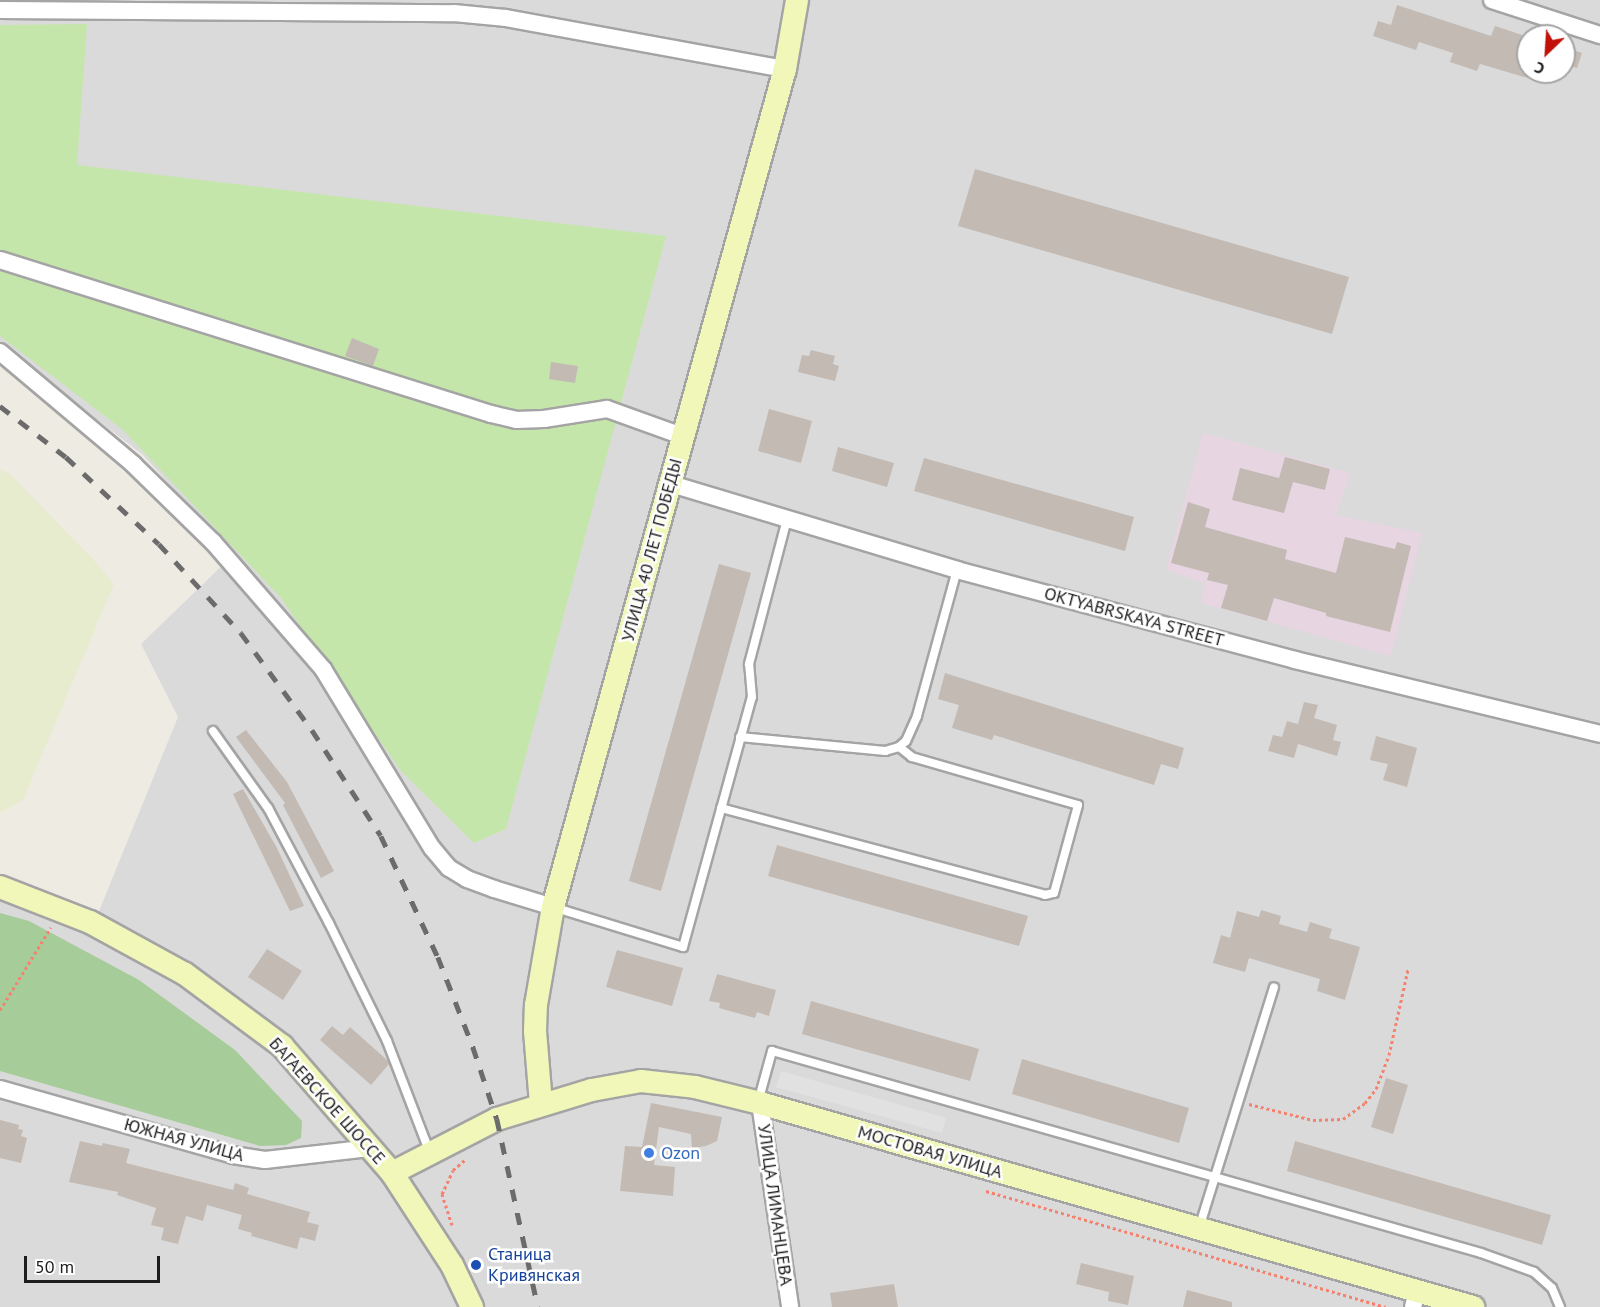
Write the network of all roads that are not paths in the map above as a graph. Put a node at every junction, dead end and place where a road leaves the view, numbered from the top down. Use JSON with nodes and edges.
{"nodes":[{"id":1,"x":797,"y":0,"type":"edge"},
{"id":2,"x":1492,"y":0,"type":"edge"},
{"id":3,"x":0,"y":10,"type":"edge"},
{"id":4,"x":1600,"y":35,"type":"edge"},
{"id":5,"x":785,"y":69,"type":"junction"},
{"id":6,"x":0,"y":260,"type":"edge"},
{"id":7,"x":0,"y":352,"type":"edge"},
{"id":8,"x":682,"y":436,"type":"junction"},
{"id":9,"x":671,"y":484,"type":"junction"},
{"id":10,"x":788,"y":519,"type":"junction"},
{"id":11,"x":957,"y":570,"type":"junction"},
{"id":12,"x":213,"y":731,"type":"dead end"},
{"id":13,"x":1600,"y":734,"type":"edge"},
{"id":14,"x":740,"y":737,"type":"junction"},
{"id":15,"x":899,"y":747,"type":"junction"},
{"id":16,"x":721,"y":808,"type":"junction"},
{"id":17,"x":0,"y":887,"type":"edge"},
{"id":18,"x":553,"y":907,"type":"junction"},
{"id":19,"x":1274,"y":987,"type":"dead end"},
{"id":20,"x":0,"y":1089,"type":"edge"},
{"id":21,"x":759,"y":1103,"type":"junction"},
{"id":22,"x":541,"y":1104,"type":"junction"},
{"id":23,"x":371,"y":1148,"type":"junction"},
{"id":24,"x":430,"y":1153,"type":"junction"},
{"id":25,"x":392,"y":1173,"type":"junction"},
{"id":26,"x":1215,"y":1177,"type":"junction"},
{"id":27,"x":1199,"y":1229,"type":"junction"},
{"id":28,"x":1415,"y":1299,"type":"edge"},
{"id":29,"x":472,"y":1307,"type":"edge"},
{"id":30,"x":790,"y":1307,"type":"edge"},
{"id":31,"x":1473,"y":1307,"type":"edge"},
{"id":32,"x":1560,"y":1307,"type":"edge"}],
"edges":[{"from":1,"to":5,"type":"street","name":"УЛИЦА 40 ЛЕТ ПОБЕДЫ"},
{"from":2,"to":4,"type":"street"},
{"from":3,"to":5,"type":"street"},
{"from":5,"to":8,"type":"street","name":"УЛИЦА 40 ЛЕТ ПОБЕДЫ"},
{"from":6,"to":8,"type":"street"},
{"from":7,"to":18,"type":"street"},
{"from":8,"to":9,"type":"street","name":"УЛИЦА 40 ЛЕТ ПОБЕДЫ"},
{"from":9,"to":10,"type":"street","name":"OKTYABRSKAYA STREET"},
{"from":9,"to":18,"type":"street","name":"УЛИЦА 40 ЛЕТ ПОБЕДЫ"},
{"from":10,"to":11,"type":"street","name":"OKTYABRSKAYA STREET"},
{"from":10,"to":14,"type":"lane"},
{"from":11,"to":13,"type":"street","name":"OKTYABRSKAYA STREET"},
{"from":11,"to":15,"type":"lane"},
{"from":12,"to":24,"type":"lane"},
{"from":14,"to":15,"type":"lane"},
{"from":14,"to":16,"type":"lane"},
{"from":15,"to":16,"type":"lane"},
{"from":16,"to":18,"type":"lane"},
{"from":17,"to":23,"type":"street","name":"БАГАЕВСКОЕ ШОССЕ"},
{"from":18,"to":22,"type":"street","name":"УЛИЦА 40 ЛЕТ ПОБЕДЫ"},
{"from":19,"to":26,"type":"lane"},
{"from":20,"to":23,"type":"street","name":"ЮЖНАЯ УЛИЦА"},
{"from":21,"to":22,"type":"street","name":"МОСТОВАЯ УЛИЦА"},
{"from":21,"to":26,"type":"lane"},
{"from":21,"to":27,"type":"street","name":"МОСТОВАЯ УЛИЦА"},
{"from":21,"to":30,"type":"street","name":"УЛИЦА ЛИМАНЦЕВА"},
{"from":22,"to":24,"type":"street","name":"МОСТОВАЯ УЛИЦА"},
{"from":23,"to":25,"type":"street","name":"БАГАЕВСКОЕ ШОССЕ"},
{"from":24,"to":25,"type":"street","name":"МОСТОВАЯ УЛИЦА"},
{"from":25,"to":29,"type":"street","name":"БАГАЕВСКОЕ ШОССЕ"},
{"from":26,"to":27,"type":"lane"},
{"from":26,"to":32,"type":"lane"},
{"from":27,"to":28,"type":"street","name":"МОСТОВАЯ УЛИЦА"},
{"from":28,"to":31,"type":"street","name":"МОСТОВАЯ УЛИЦА"}]}
